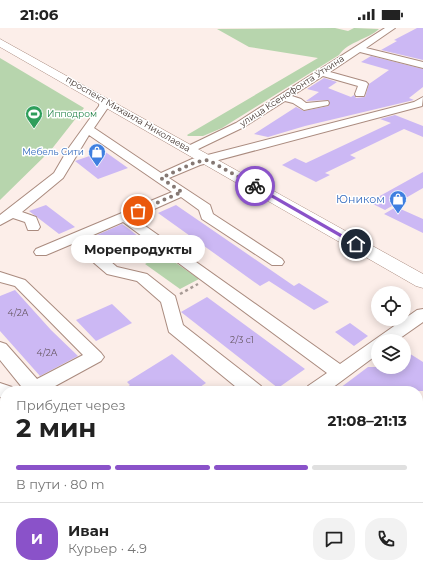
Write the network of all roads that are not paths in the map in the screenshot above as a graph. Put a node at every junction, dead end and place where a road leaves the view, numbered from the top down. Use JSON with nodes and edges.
{"nodes":[{"id":1,"x":388,"y":28,"type":"edge"},
{"id":2,"x":0,"y":42,"type":"edge"},
{"id":3,"x":359,"y":49,"type":"junction"},
{"id":4,"x":423,"y":65,"type":"edge"},
{"id":5,"x":321,"y":72,"type":"junction"},
{"id":6,"x":360,"y":94,"type":"dead end"},
{"id":7,"x":284,"y":97,"type":"junction"},
{"id":8,"x":423,"y":100,"type":"edge"},
{"id":9,"x":104,"y":101,"type":"junction"},
{"id":10,"x":324,"y":102,"type":"dead end"},
{"id":11,"x":89,"y":130,"type":"junction"},
{"id":12,"x":190,"y":149,"type":"junction"},
{"id":13,"x":208,"y":160,"type":"junction"},
{"id":14,"x":161,"y":178,"type":"junction"},
{"id":15,"x":182,"y":192,"type":"junction"},
{"id":16,"x":12,"y":212,"type":"junction"},
{"id":17,"x":124,"y":217,"type":"junction"},
{"id":18,"x":0,"y":221,"type":"edge"},
{"id":19,"x":33,"y":227,"type":"dead end"},
{"id":20,"x":74,"y":238,"type":"junction"},
{"id":21,"x":41,"y":252,"type":"dead end"},
{"id":22,"x":277,"y":262,"type":"dead end"},
{"id":23,"x":0,"y":277,"type":"edge"},
{"id":24,"x":423,"y":282,"type":"edge"},
{"id":25,"x":423,"y":314,"type":"edge"},
{"id":26,"x":394,"y":334,"type":"edge"},
{"id":27,"x":0,"y":348,"type":"edge"},
{"id":28,"x":371,"y":350,"type":"edge"},
{"id":29,"x":340,"y":373,"type":"junction"},
{"id":30,"x":31,"y":386,"type":"edge"},
{"id":31,"x":41,"y":386,"type":"edge"},
{"id":32,"x":248,"y":386,"type":"edge"},
{"id":33,"x":322,"y":386,"type":"edge"}],
"edges":[{"from":1,"to":3,"type":"street","name":"улица Ксенофонта Уткина"},
{"from":2,"to":9,"type":"main road","name":"проспект Михаила Николаева"},
{"from":3,"to":4,"type":"street"},
{"from":3,"to":5,"type":"street","name":"улица Ксенофонта Уткина"},
{"from":5,"to":6,"type":"street"},
{"from":5,"to":7,"type":"street","name":"улица Ксенофонта Уткина"},
{"from":7,"to":10,"type":"street"},
{"from":7,"to":12,"type":"street","name":"улица Ксенофонта Уткина"},
{"from":8,"to":13,"type":"street"},
{"from":9,"to":11,"type":"street"},
{"from":9,"to":12,"type":"main road","name":"проспект Михаила Николаева"},
{"from":11,"to":14,"type":"street"},
{"from":11,"to":16,"type":"street"},
{"from":12,"to":13,"type":"main road","name":"проспект Михаила Николаева"},
{"from":13,"to":14,"type":"street"},
{"from":13,"to":24,"type":"main road","name":"проспект Михаила Николаева"},
{"from":14,"to":15,"type":"street"},
{"from":15,"to":17,"type":"street"},
{"from":15,"to":22,"type":"street"},
{"from":16,"to":18,"type":"street"},
{"from":16,"to":19,"type":"street"},
{"from":17,"to":20,"type":"street"},
{"from":17,"to":29,"type":"street"},
{"from":20,"to":21,"type":"street"},
{"from":20,"to":32,"type":"street"},
{"from":23,"to":31,"type":"street"},
{"from":25,"to":26,"type":"street"},
{"from":27,"to":30,"type":"street"},
{"from":28,"to":29,"type":"street"},
{"from":29,"to":33,"type":"street"}]}
